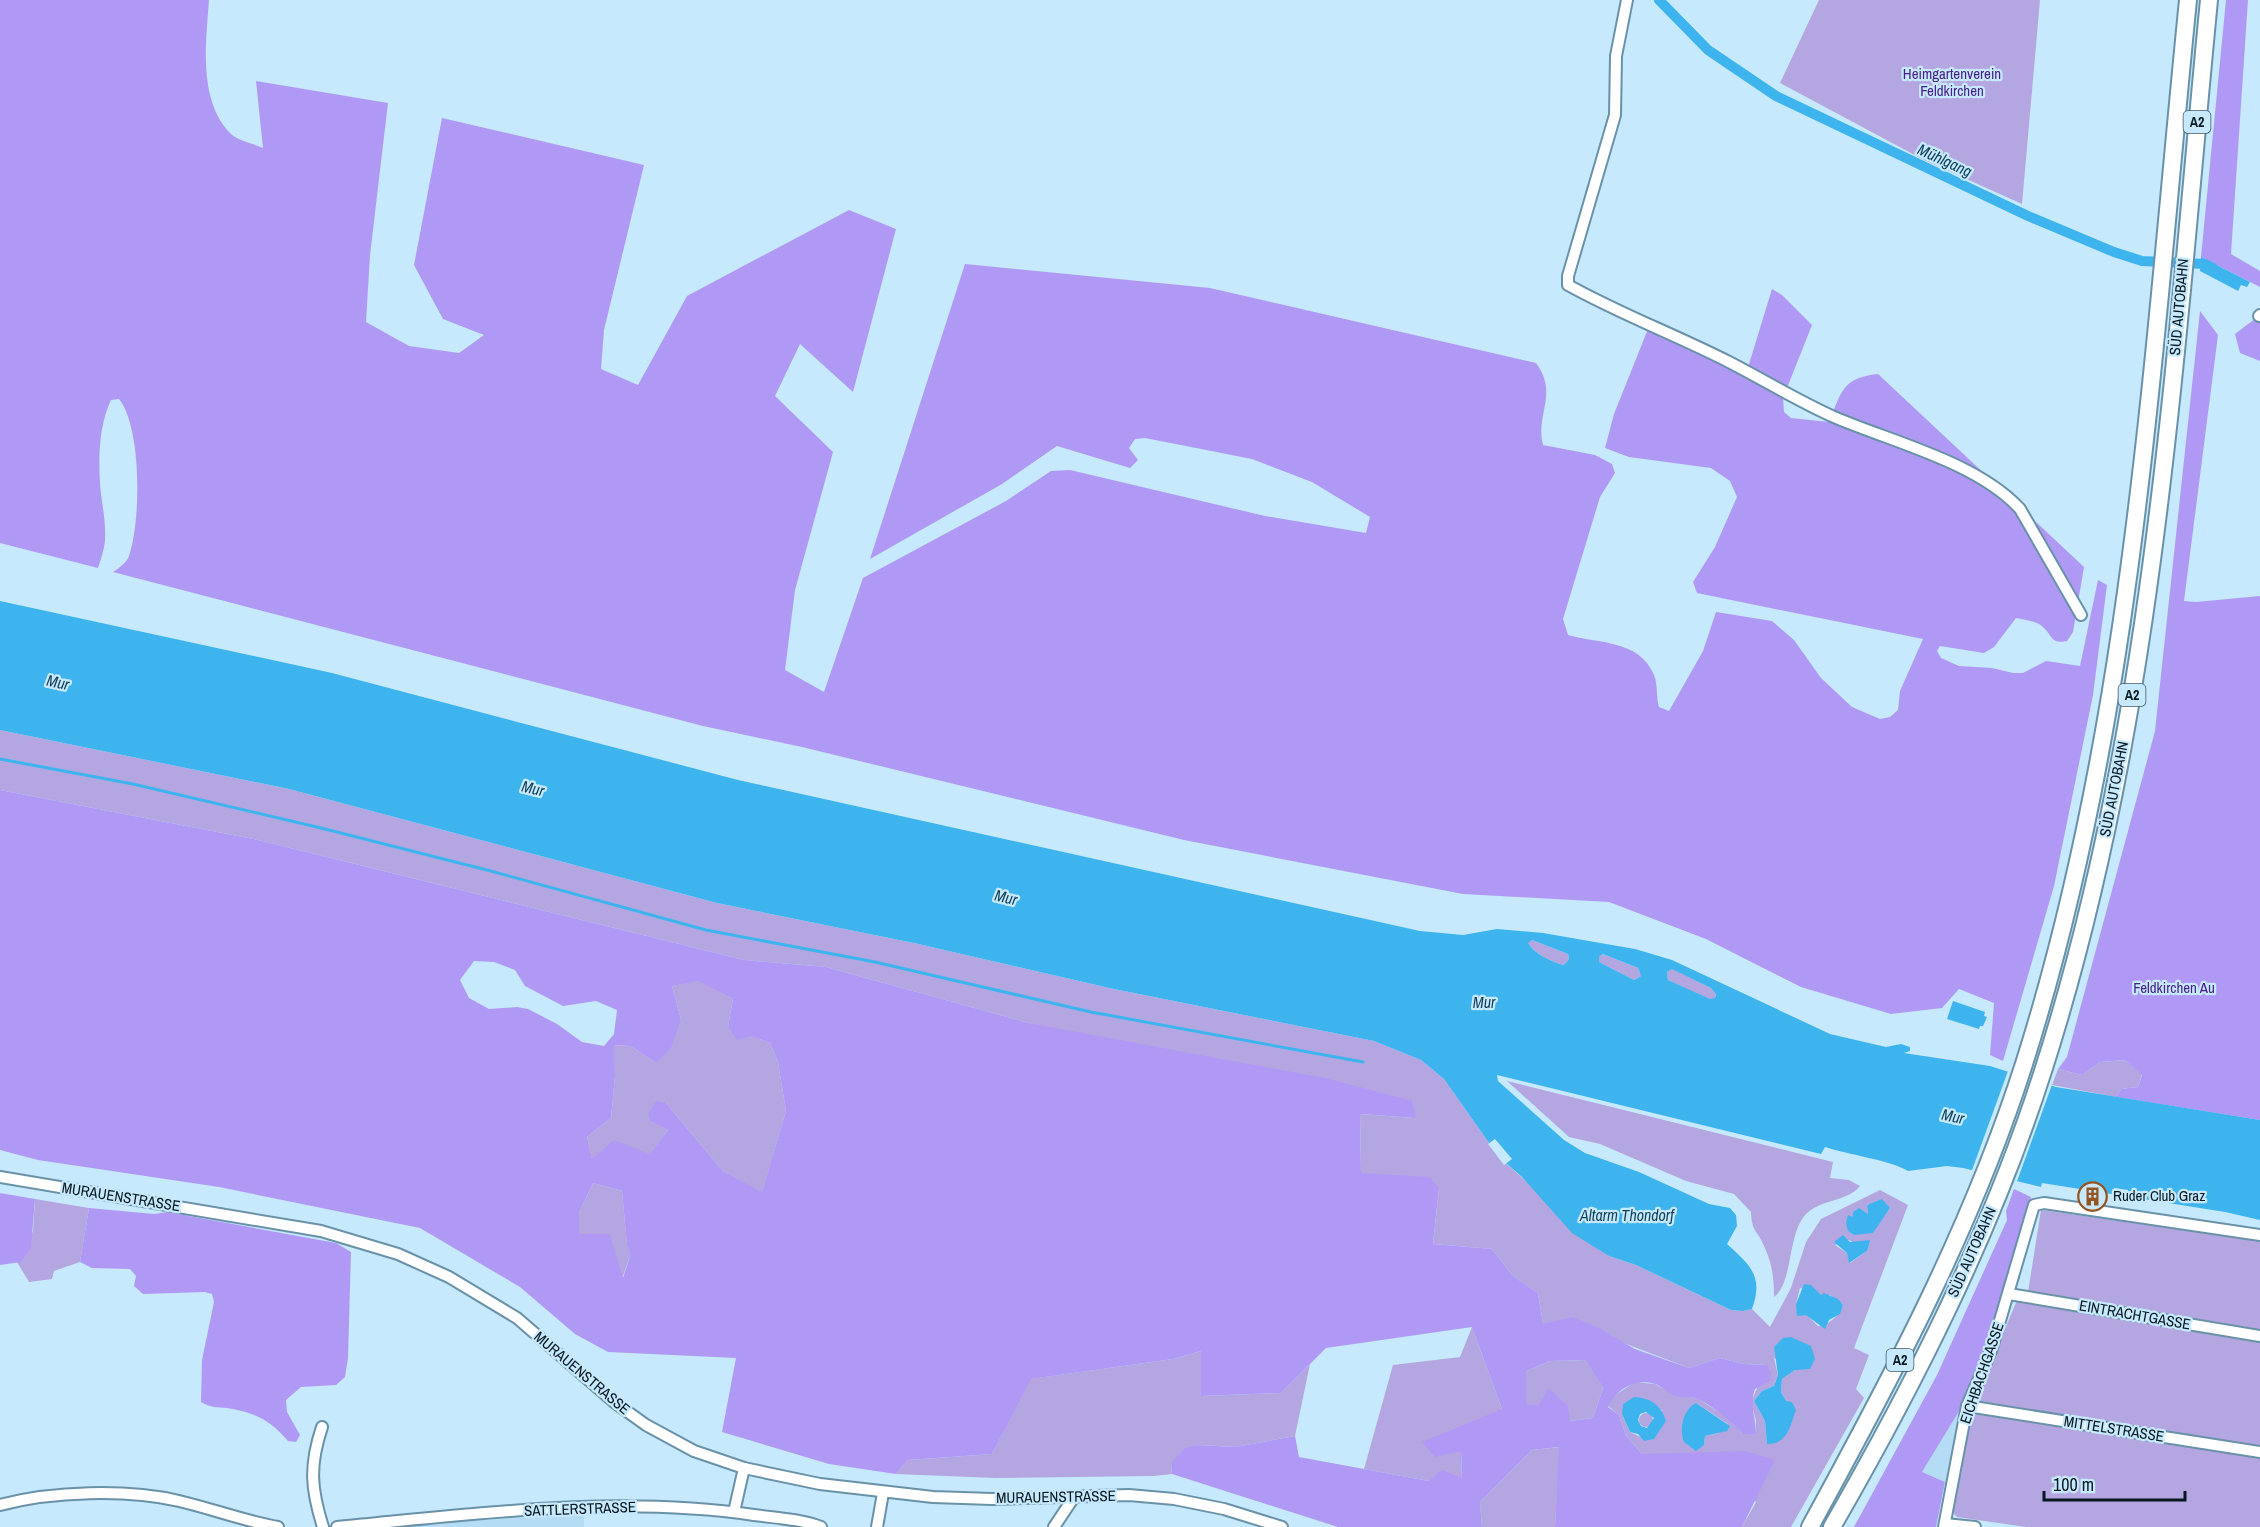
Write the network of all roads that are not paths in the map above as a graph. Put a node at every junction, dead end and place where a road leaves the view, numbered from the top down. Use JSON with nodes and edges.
{"nodes":[{"id":1,"x":1627,"y":0,"type":"edge"},
{"id":2,"x":2188,"y":0,"type":"edge"},
{"id":3,"x":2209,"y":0,"type":"edge"},
{"id":4,"x":2081,"y":615,"type":"dead end"},
{"id":5,"x":0,"y":1177,"type":"edge"},
{"id":6,"x":2260,"y":1235,"type":"edge"},
{"id":7,"x":2009,"y":1294,"type":"junction"},
{"id":8,"x":2260,"y":1336,"type":"edge"},
{"id":9,"x":1967,"y":1406,"type":"junction"},
{"id":10,"x":322,"y":1427,"type":"dead end"},
{"id":11,"x":2260,"y":1452,"type":"edge"},
{"id":12,"x":744,"y":1468,"type":"junction"},
{"id":13,"x":883,"y":1493,"type":"junction"},
{"id":14,"x":1074,"y":1497,"type":"junction"},
{"id":15,"x":0,"y":1505,"type":"edge"},
{"id":16,"x":734,"y":1512,"type":"junction"},
{"id":17,"x":1944,"y":1525,"type":"edge"},
{"id":18,"x":278,"y":1527,"type":"edge"},
{"id":19,"x":323,"y":1527,"type":"edge"},
{"id":20,"x":337,"y":1527,"type":"edge"},
{"id":21,"x":821,"y":1527,"type":"edge"},
{"id":22,"x":877,"y":1527,"type":"edge"},
{"id":23,"x":1054,"y":1527,"type":"edge"},
{"id":24,"x":1282,"y":1527,"type":"edge"},
{"id":25,"x":1810,"y":1527,"type":"edge"},
{"id":26,"x":1832,"y":1527,"type":"edge"},
{"id":27,"x":1975,"y":1527,"type":"edge"}],
"edges":[{"from":1,"to":4,"type":"street"},
{"from":2,"to":25,"type":"highway","name":"SÜD AUTOBAHN","number":"A2"},
{"from":3,"to":26,"type":"highway","name":"SÜD AUTOBAHN","number":"A2"},
{"from":5,"to":12,"type":"street","name":"MURAUENSTRASSE"},
{"from":6,"to":7,"type":"street","name":"EICHBACHGASSE"},
{"from":7,"to":8,"type":"street","name":"EINTRACHTGASSE"},
{"from":7,"to":9,"type":"street","name":"EICHBACHGASSE"},
{"from":9,"to":11,"type":"street","name":"MITTELSTRASSE"},
{"from":9,"to":17,"type":"street","name":"EICHBACHGASSE"},
{"from":10,"to":19,"type":"street"},
{"from":12,"to":13,"type":"street","name":"MURAUENSTRASSE"},
{"from":12,"to":16,"type":"street"},
{"from":13,"to":14,"type":"street","name":"MURAUENSTRASSE"},
{"from":13,"to":22,"type":"street"},
{"from":14,"to":23,"type":"street"},
{"from":14,"to":24,"type":"street","name":"MURAUENSTRASSE"},
{"from":15,"to":18,"type":"street"},
{"from":16,"to":20,"type":"street","name":"SATTLERSTRASSE"},
{"from":16,"to":21,"type":"street","name":"SATTLERSTRASSE"},
{"from":17,"to":27,"type":"street","name":"EICHBACHGASSE"}]}
